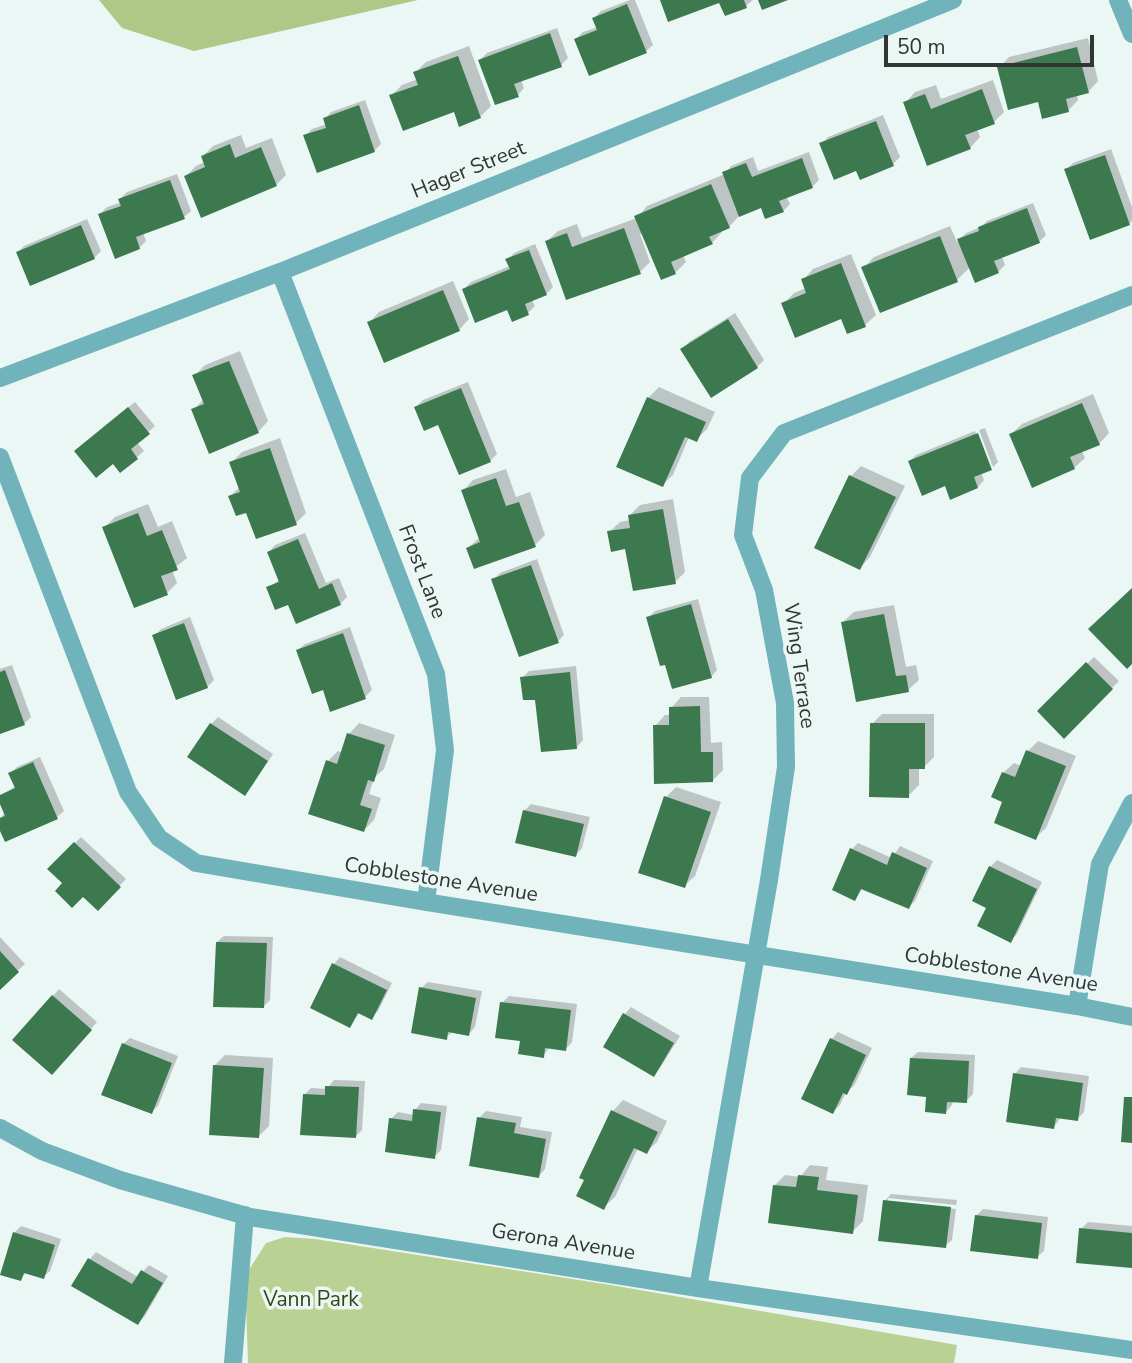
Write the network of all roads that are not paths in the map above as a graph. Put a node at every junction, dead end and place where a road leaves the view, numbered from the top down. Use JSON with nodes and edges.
{"nodes":[{"id":1,"x":953,"y":0,"type":"edge"},
{"id":2,"x":1118,"y":0,"type":"edge"},
{"id":3,"x":1132,"y":34,"type":"edge"},
{"id":4,"x":280,"y":272,"type":"junction"},
{"id":5,"x":1132,"y":295,"type":"edge"},
{"id":6,"x":0,"y":378,"type":"edge"},
{"id":7,"x":0,"y":457,"type":"edge"},
{"id":8,"x":1132,"y":803,"type":"edge"},
{"id":9,"x":426,"y":902,"type":"junction"},
{"id":10,"x":756,"y":955,"type":"junction"},
{"id":11,"x":1077,"y":1006,"type":"junction"},
{"id":12,"x":1132,"y":1017,"type":"edge"},
{"id":13,"x":0,"y":1128,"type":"edge"},
{"id":14,"x":245,"y":1216,"type":"junction"},
{"id":15,"x":698,"y":1288,"type":"junction"},
{"id":16,"x":1132,"y":1350,"type":"edge"},
{"id":17,"x":233,"y":1363,"type":"edge"}],
"edges":[{"from":1,"to":4,"type":"street","name":"Hager Street"},
{"from":2,"to":3,"type":"street"},
{"from":4,"to":6,"type":"street","name":"Hager Street"},
{"from":4,"to":9,"type":"street","name":"Frost Lane"},
{"from":5,"to":10,"type":"street","name":"Wing Terrace"},
{"from":7,"to":9,"type":"street","name":"Cobblestone Avenue"},
{"from":8,"to":11,"type":"street"},
{"from":9,"to":10,"type":"street","name":"Cobblestone Avenue"},
{"from":10,"to":11,"type":"street","name":"Cobblestone Avenue"},
{"from":10,"to":15,"type":"street","name":"Wing Terrace"},
{"from":11,"to":12,"type":"street","name":"Cobblestone Avenue"},
{"from":13,"to":14,"type":"street","name":"Gerona Avenue"},
{"from":14,"to":15,"type":"street","name":"Gerona Avenue"},
{"from":14,"to":17,"type":"street"},
{"from":15,"to":16,"type":"street","name":"Gerona Avenue"}]}
